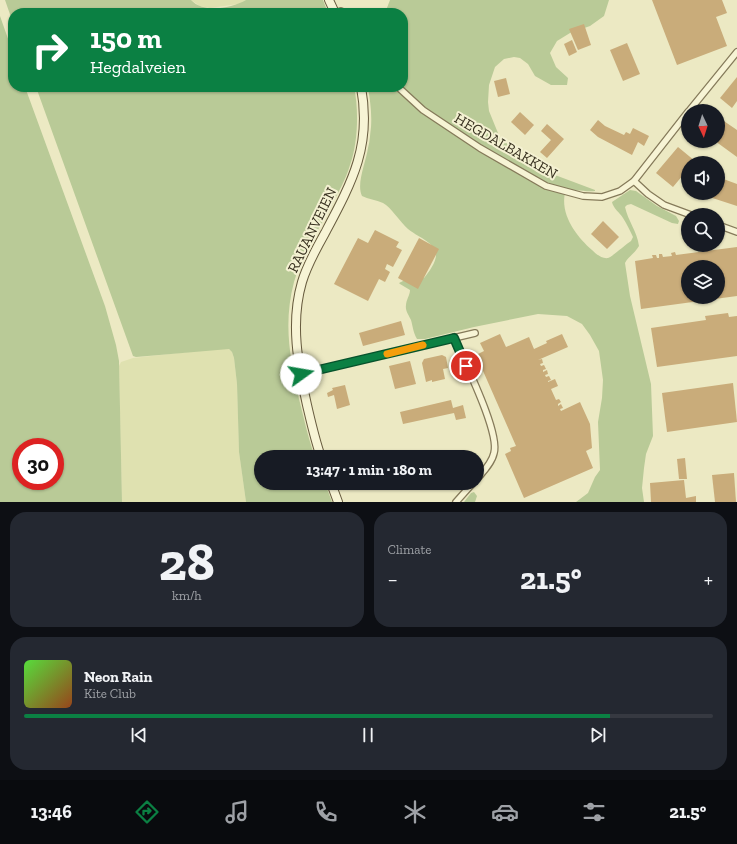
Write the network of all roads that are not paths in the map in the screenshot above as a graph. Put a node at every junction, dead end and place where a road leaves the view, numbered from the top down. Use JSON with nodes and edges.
{"nodes":[{"id":1,"x":737,"y":52,"type":"edge"},
{"id":2,"x":362,"y":92,"type":"edge"},
{"id":3,"x":403,"y":92,"type":"edge"},
{"id":4,"x":695,"y":104,"type":"edge"},
{"id":5,"x":681,"y":121,"type":"edge"},
{"id":6,"x":634,"y":181,"type":"junction"},
{"id":7,"x":681,"y":211,"type":"edge"},
{"id":8,"x":725,"y":228,"type":"edge"},
{"id":9,"x":737,"y":232,"type":"edge"},
{"id":10,"x":475,"y":332,"type":"dead end"},
{"id":11,"x":454,"y":338,"type":"junction"},
{"id":12,"x":301,"y":374,"type":"junction"},
{"id":13,"x":319,"y":450,"type":"edge"},
{"id":14,"x":484,"y":470,"type":"edge"},
{"id":15,"x":334,"y":490,"type":"edge"},
{"id":16,"x":467,"y":490,"type":"edge"},
{"id":17,"x":338,"y":502,"type":"edge"},
{"id":18,"x":456,"y":502,"type":"edge"}],
"edges":[{"from":1,"to":4,"type":"street","name":"HEGDALBAKKEN"},
{"from":2,"to":12,"type":"main road","name":"RAUANVEIEN"},
{"from":3,"to":6,"type":"street","name":"HEGDALBAKKEN"},
{"from":5,"to":6,"type":"street","name":"HEGDALBAKKEN"},
{"from":6,"to":7,"type":"street"},
{"from":8,"to":9,"type":"street"},
{"from":10,"to":11,"type":"street"},
{"from":11,"to":12,"type":"street"},
{"from":11,"to":14,"type":"street"},
{"from":12,"to":13,"type":"main road","name":"RAUANVEIEN"},
{"from":15,"to":17,"type":"main road"},
{"from":16,"to":18,"type":"street"}]}
